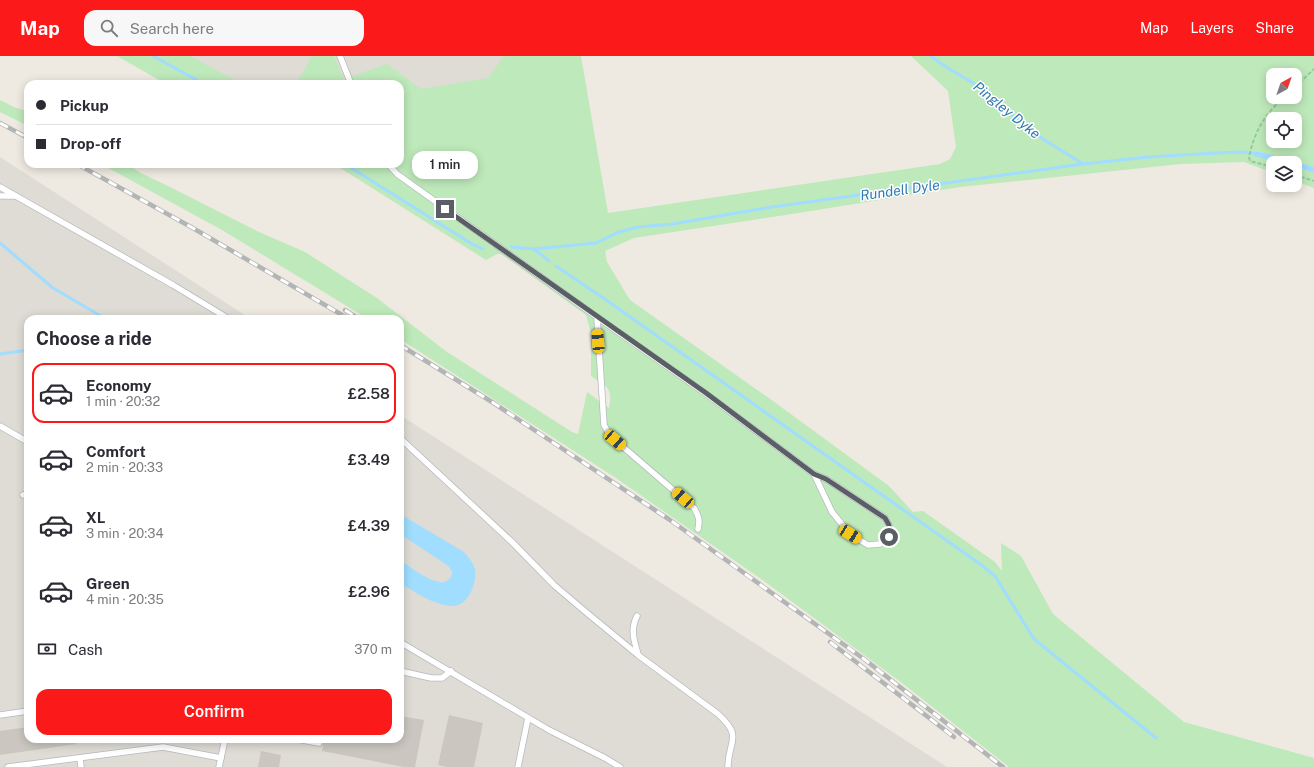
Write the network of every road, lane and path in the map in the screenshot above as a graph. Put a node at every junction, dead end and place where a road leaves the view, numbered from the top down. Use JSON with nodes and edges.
{"nodes":[{"id":1,"x":340,"y":56,"type":"edge"},
{"id":2,"x":1314,"y":70,"type":"edge"},
{"id":3,"x":349,"y":80,"type":"edge"},
{"id":4,"x":1302,"y":81,"type":"edge"},
{"id":5,"x":1277,"y":104,"type":"edge"},
{"id":6,"x":1266,"y":165,"type":"edge"},
{"id":7,"x":392,"y":168,"type":"edge"},
{"id":8,"x":1302,"y":177,"type":"edge"},
{"id":9,"x":1314,"y":181,"type":"edge"},
{"id":10,"x":0,"y":187,"type":"edge"},
{"id":11,"x":0,"y":196,"type":"edge"},
{"id":12,"x":15,"y":196,"type":"junction"},
{"id":13,"x":222,"y":315,"type":"edge"},
{"id":14,"x":597,"y":317,"type":"junction"},
{"id":15,"x":0,"y":426,"type":"edge"},
{"id":16,"x":24,"y":440,"type":"edge"},
{"id":17,"x":404,"y":442,"type":"edge"},
{"id":18,"x":814,"y":474,"type":"junction"},
{"id":19,"x":698,"y":530,"type":"dead end"},
{"id":20,"x":637,"y":616,"type":"dead end"},
{"id":21,"x":404,"y":644,"type":"edge"},
{"id":22,"x":638,"y":655,"type":"junction"},
{"id":23,"x":404,"y":672,"type":"edge"},
{"id":24,"x":451,"y":672,"type":"junction"},
{"id":25,"x":24,"y":712,"type":"edge"},
{"id":26,"x":0,"y":715,"type":"edge"},
{"id":27,"x":528,"y":718,"type":"junction"},
{"id":28,"x":224,"y":743,"type":"edge"},
{"id":29,"x":80,"y":758,"type":"junction"},
{"id":30,"x":221,"y":758,"type":"junction"},
{"id":31,"x":8,"y":767,"type":"edge"},
{"id":32,"x":81,"y":767,"type":"edge"},
{"id":33,"x":219,"y":767,"type":"edge"},
{"id":34,"x":518,"y":767,"type":"edge"},
{"id":35,"x":620,"y":767,"type":"edge"},
{"id":36,"x":728,"y":767,"type":"edge"}],
"edges":[{"from":1,"to":3,"type":"lane"},
{"from":2,"to":4,"type":"path"},
{"from":5,"to":6,"type":"path"},
{"from":7,"to":14,"type":"lane"},
{"from":8,"to":9,"type":"path"},
{"from":10,"to":12,"type":"lane"},
{"from":11,"to":12,"type":"lane"},
{"from":12,"to":13,"type":"lane"},
{"from":14,"to":18,"type":"lane"},
{"from":14,"to":19,"type":"lane"},
{"from":15,"to":16,"type":"lane"},
{"from":17,"to":22,"type":"lane"},
{"from":18,"to":18,"type":"lane"},
{"from":20,"to":22,"type":"lane"},
{"from":21,"to":24,"type":"lane"},
{"from":22,"to":36,"type":"lane"},
{"from":23,"to":24,"type":"lane"},
{"from":24,"to":27,"type":"lane"},
{"from":25,"to":26,"type":"lane"},
{"from":27,"to":34,"type":"lane"},
{"from":27,"to":35,"type":"lane"},
{"from":28,"to":30,"type":"lane"},
{"from":29,"to":30,"type":"lane"},
{"from":29,"to":31,"type":"lane"},
{"from":29,"to":32,"type":"lane"},
{"from":30,"to":33,"type":"lane"}]}
